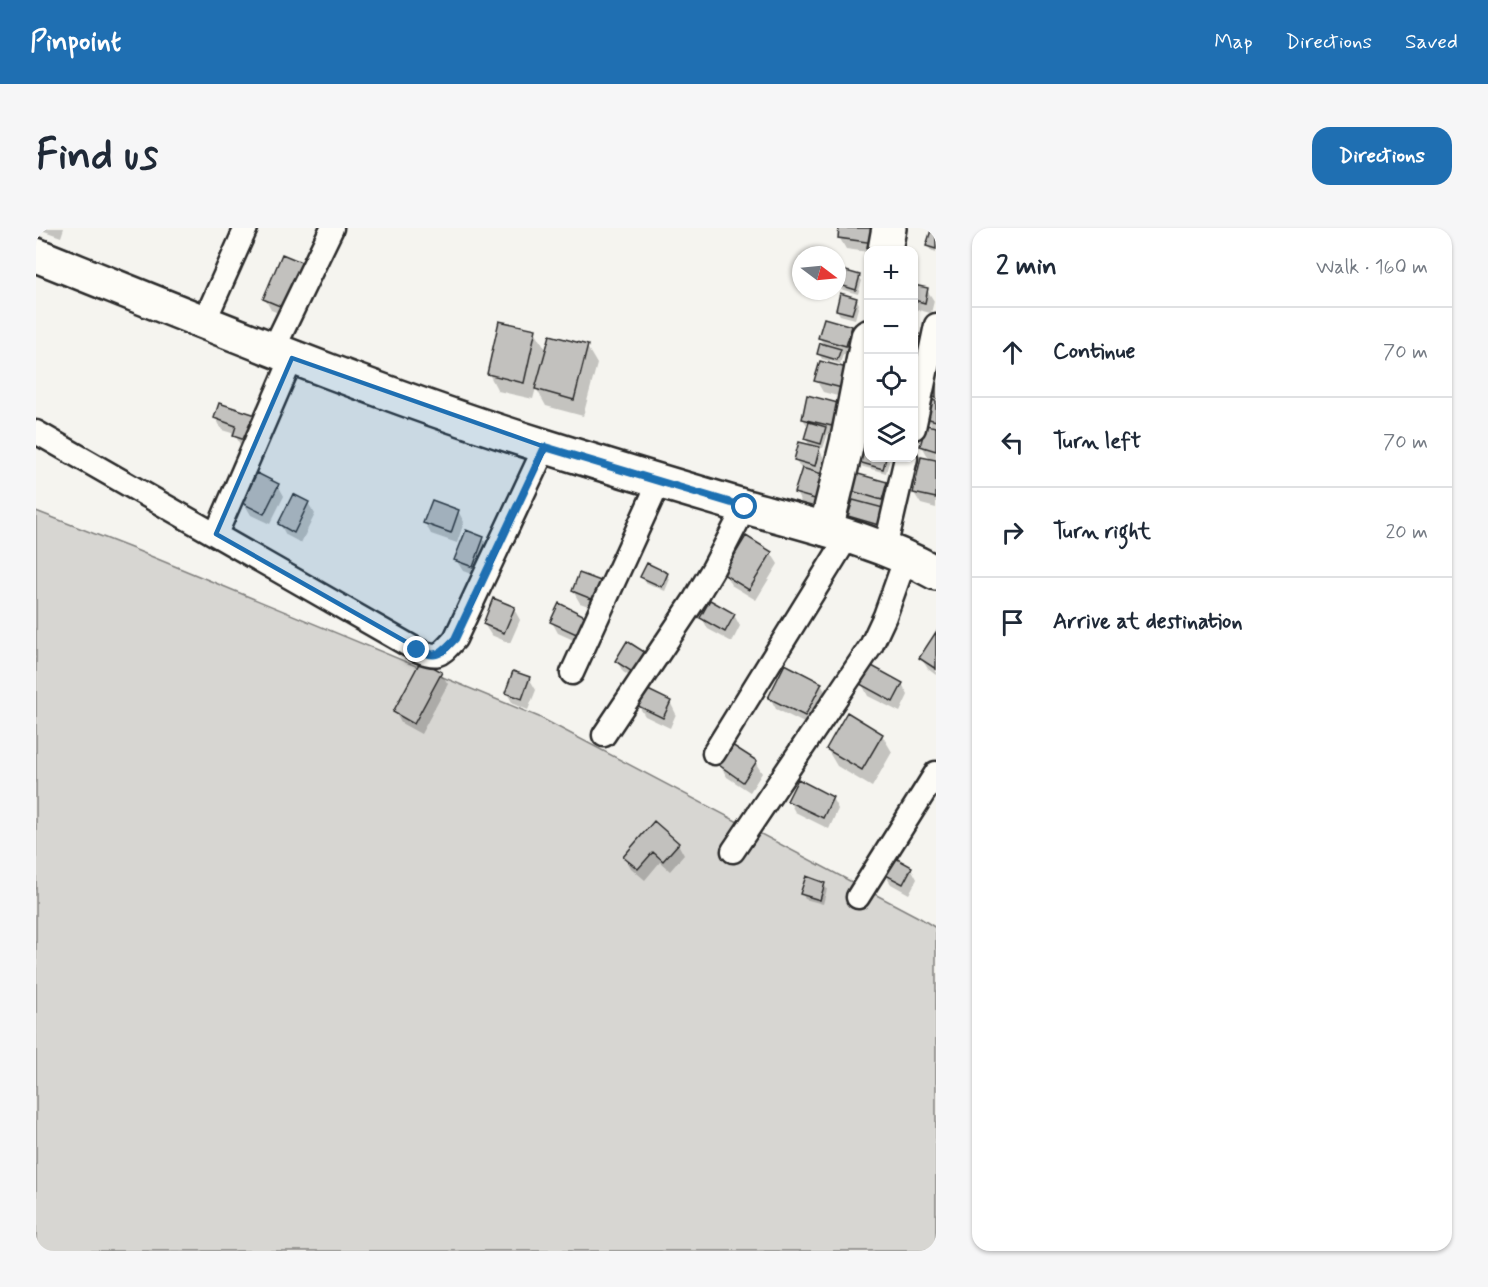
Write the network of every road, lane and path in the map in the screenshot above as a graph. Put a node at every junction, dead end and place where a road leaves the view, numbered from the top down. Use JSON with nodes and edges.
{"nodes":[{"id":1,"x":246,"y":228,"type":"edge"},
{"id":2,"x":332,"y":228,"type":"edge"},
{"id":3,"x":889,"y":228,"type":"edge"},
{"id":4,"x":886,"y":246,"type":"edge"},
{"id":5,"x":36,"y":255,"type":"edge"},
{"id":6,"x":204,"y":322,"type":"junction"},
{"id":7,"x":936,"y":325,"type":"edge"},
{"id":8,"x":282,"y":354,"type":"junction"},
{"id":9,"x":865,"y":354,"type":"edge"},
{"id":10,"x":918,"y":409,"type":"edge"},
{"id":11,"x":36,"y":432,"type":"edge"},
{"id":12,"x":545,"y":447,"type":"junction"},
{"id":13,"x":906,"y":462,"type":"edge"},
{"id":14,"x":660,"y":480,"type":"junction"},
{"id":15,"x":745,"y":507,"type":"junction"},
{"id":16,"x":837,"y":533,"type":"junction"},
{"id":17,"x":216,"y":534,"type":"junction"},
{"id":18,"x":895,"y":553,"type":"junction"},
{"id":19,"x":936,"y":573,"type":"edge"},
{"id":20,"x":572,"y":673,"type":"dead end"},
{"id":21,"x":604,"y":735,"type":"dead end"},
{"id":22,"x":714,"y":753,"type":"dead end"},
{"id":23,"x":936,"y":773,"type":"edge"},
{"id":24,"x":733,"y":851,"type":"dead end"},
{"id":25,"x":858,"y":897,"type":"dead end"}],
"edges":[{"from":1,"to":6,"type":"street"},
{"from":2,"to":8,"type":"street"},
{"from":3,"to":4,"type":"main road"},
{"from":5,"to":6,"type":"main road"},
{"from":6,"to":8,"type":"main road"},
{"from":7,"to":10,"type":"street"},
{"from":8,"to":12,"type":"main road"},
{"from":8,"to":17,"type":"street"},
{"from":9,"to":16,"type":"main road"},
{"from":11,"to":17,"type":"street"},
{"from":12,"to":14,"type":"main road"},
{"from":12,"to":17,"type":"street"},
{"from":13,"to":18,"type":"street"},
{"from":14,"to":15,"type":"main road"},
{"from":14,"to":20,"type":"street"},
{"from":15,"to":16,"type":"main road"},
{"from":15,"to":21,"type":"street"},
{"from":16,"to":18,"type":"main road"},
{"from":16,"to":22,"type":"street"},
{"from":18,"to":19,"type":"main road"},
{"from":18,"to":24,"type":"street"},
{"from":23,"to":25,"type":"street"}]}
